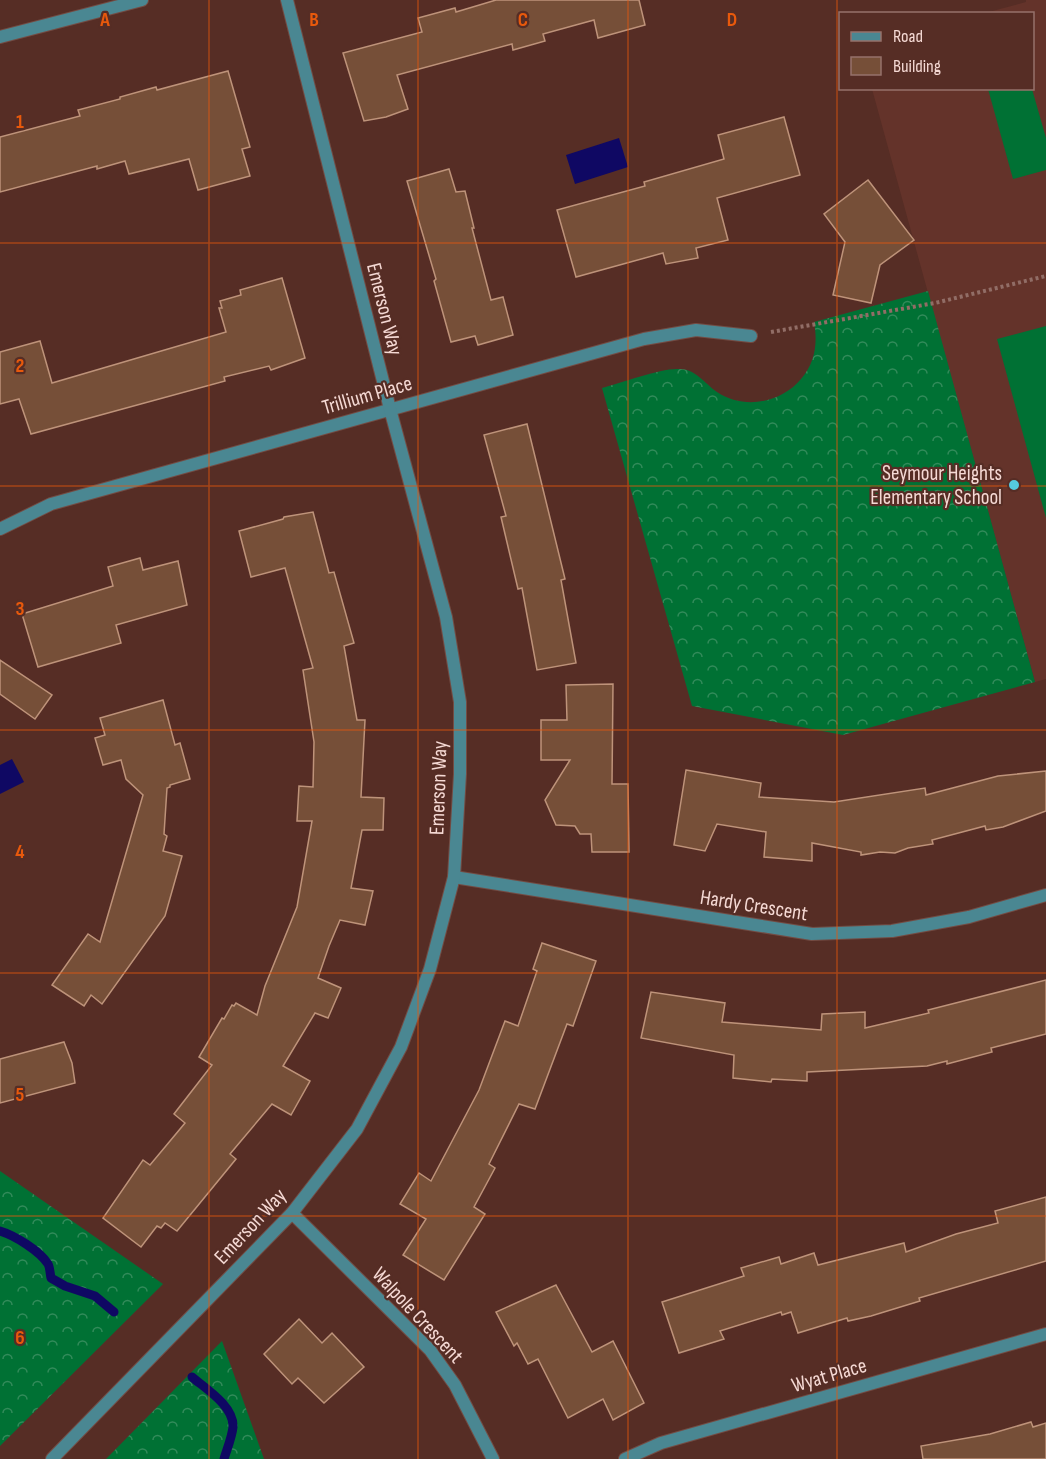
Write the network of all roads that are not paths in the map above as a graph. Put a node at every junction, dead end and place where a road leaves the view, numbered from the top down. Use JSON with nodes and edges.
{"nodes":[{"id":1,"x":142,"y":0,"type":"edge"},
{"id":2,"x":287,"y":0,"type":"edge"},
{"id":3,"x":0,"y":37,"type":"edge"},
{"id":4,"x":751,"y":336,"type":"road end"},
{"id":5,"x":390,"y":409,"type":"junction"},
{"id":6,"x":0,"y":529,"type":"edge"},
{"id":7,"x":454,"y":877,"type":"junction"},
{"id":8,"x":1046,"y":895,"type":"edge"},
{"id":9,"x":292,"y":1213,"type":"junction"},
{"id":10,"x":1046,"y":1334,"type":"edge"},
{"id":11,"x":52,"y":1459,"type":"edge"},
{"id":12,"x":493,"y":1459,"type":"edge"},
{"id":13,"x":625,"y":1459,"type":"edge"}],
"edges":[{"from":1,"to":3,"type":"street"},
{"from":2,"to":5,"type":"street","name":"Emerson Way"},
{"from":4,"to":5,"type":"street","name":"Trillium Place"},
{"from":5,"to":6,"type":"street","name":"Trillium Place"},
{"from":5,"to":7,"type":"street","name":"Emerson Way"},
{"from":7,"to":8,"type":"street","name":"Hardy Crescent"},
{"from":7,"to":9,"type":"street","name":"Emerson Way"},
{"from":9,"to":11,"type":"street","name":"Emerson Way"},
{"from":9,"to":12,"type":"street","name":"Walpole Crescent"},
{"from":10,"to":13,"type":"street","name":"Wyat Place"}]}
